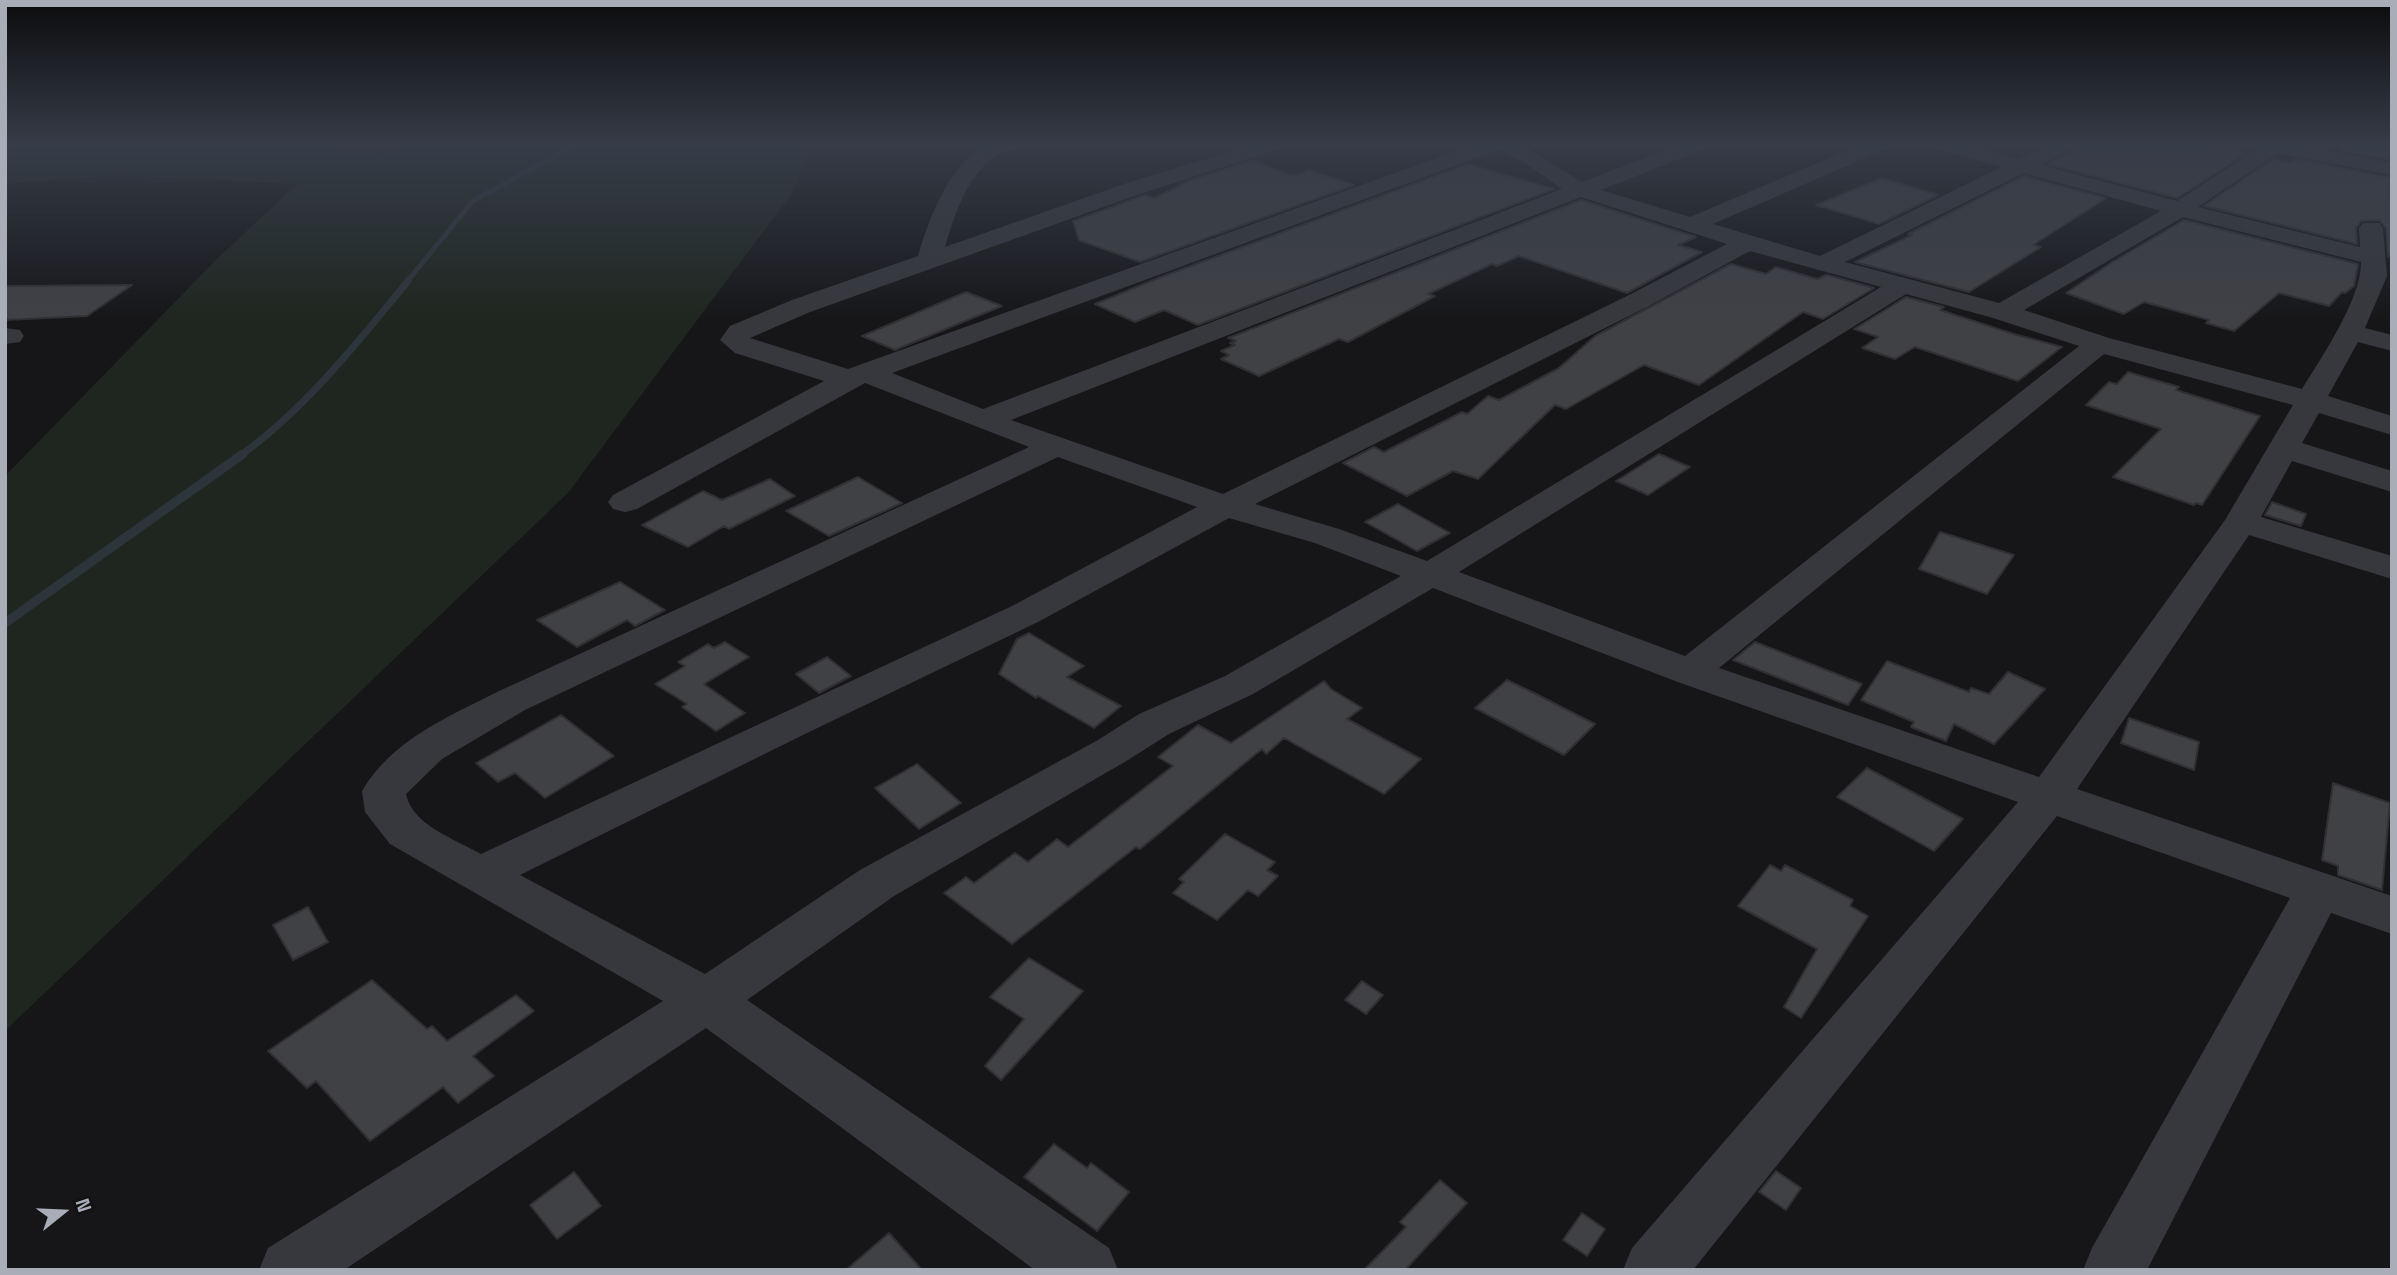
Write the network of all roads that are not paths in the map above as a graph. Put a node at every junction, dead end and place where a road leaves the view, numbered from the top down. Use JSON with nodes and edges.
{"nodes":[{"id":1,"x":948,"y":204,"type":"edge"},
{"id":2,"x":1092,"y":204,"type":"edge"},
{"id":3,"x":1332,"y":204,"type":"edge"},
{"id":4,"x":1545,"y":204,"type":"edge"},
{"id":5,"x":1622,"y":204,"type":"edge"},
{"id":6,"x":1741,"y":204,"type":"edge"},
{"id":7,"x":1945,"y":204,"type":"edge"},
{"id":8,"x":2158,"y":204,"type":"edge"},
{"id":9,"x":2187,"y":204,"type":"edge"},
{"id":10,"x":2179,"y":209,"type":"junction"},
{"id":11,"x":1690,"y":225,"type":"junction"},
{"id":12,"x":1747,"y":243,"type":"junction"},
{"id":13,"x":929,"y":262,"type":"junction"},
{"id":14,"x":1824,"y":263,"type":"junction"},
{"id":15,"x":1900,"y":287,"type":"junction"},
{"id":16,"x":2002,"y":312,"type":"junction"},
{"id":17,"x":2350,"y":332,"type":"junction"},
{"id":18,"x":2392,"y":343,"type":"edge"},
{"id":19,"x":2099,"y":344,"type":"junction"},
{"id":20,"x":858,"y":376,"type":"junction"},
{"id":21,"x":2312,"y":401,"type":"junction"},
{"id":22,"x":984,"y":419,"type":"junction"},
{"id":23,"x":2392,"y":426,"type":"edge"},
{"id":24,"x":1057,"y":446,"type":"junction"},
{"id":25,"x":2284,"y":448,"type":"junction"},
{"id":26,"x":2392,"y":482,"type":"edge"},
{"id":27,"x":625,"y":502,"type":"dead end"},
{"id":28,"x":1225,"y":506,"type":"junction"},
{"id":29,"x":2241,"y":522,"type":"junction"},
{"id":30,"x":2392,"y":568,"type":"edge"},
{"id":31,"x":1430,"y":574,"type":"junction"},
{"id":32,"x":1689,"y":672,"type":"junction"},
{"id":33,"x":2049,"y":796,"type":"junction"},
{"id":34,"x":479,"y":876,"type":"junction"},
{"id":35,"x":2319,"y":890,"type":"junction"},
{"id":36,"x":2392,"y":915,"type":"edge"},
{"id":37,"x":707,"y":1000,"type":"junction"},
{"id":38,"x":290,"y":1270,"type":"edge"},
{"id":39,"x":1087,"y":1270,"type":"edge"},
{"id":40,"x":1654,"y":1270,"type":"edge"},
{"id":41,"x":2114,"y":1270,"type":"edge"}],
"edges":[{"from":1,"to":13,"type":"street"},
{"from":2,"to":13,"type":"street"},
{"from":3,"to":20,"type":"street"},
{"from":4,"to":22,"type":"street"},
{"from":5,"to":11,"type":"street"},
{"from":6,"to":11,"type":"street"},
{"from":7,"to":14,"type":"street"},
{"from":8,"to":10,"type":"street"},
{"from":9,"to":10,"type":"street"},
{"from":10,"to":16,"type":"street"},
{"from":10,"to":17,"type":"street"},
{"from":11,"to":12,"type":"street"},
{"from":12,"to":14,"type":"street"},
{"from":12,"to":28,"type":"street"},
{"from":13,"to":20,"type":"street"},
{"from":14,"to":15,"type":"street"},
{"from":15,"to":16,"type":"street"},
{"from":15,"to":31,"type":"street"},
{"from":16,"to":19,"type":"street"},
{"from":17,"to":18,"type":"street"},
{"from":17,"to":21,"type":"street"},
{"from":19,"to":21,"type":"street"},
{"from":19,"to":32,"type":"street"},
{"from":20,"to":22,"type":"street"},
{"from":20,"to":27,"type":"street"},
{"from":21,"to":23,"type":"street"},
{"from":21,"to":25,"type":"street"},
{"from":22,"to":24,"type":"street"},
{"from":24,"to":28,"type":"street"},
{"from":24,"to":34,"type":"street"},
{"from":25,"to":26,"type":"street"},
{"from":25,"to":29,"type":"street"},
{"from":28,"to":31,"type":"street"},
{"from":28,"to":34,"type":"street"},
{"from":29,"to":30,"type":"street"},
{"from":29,"to":33,"type":"street"},
{"from":31,"to":32,"type":"street"},
{"from":31,"to":37,"type":"street"},
{"from":32,"to":33,"type":"street"},
{"from":33,"to":35,"type":"street"},
{"from":33,"to":40,"type":"street"},
{"from":34,"to":37,"type":"street"},
{"from":35,"to":36,"type":"street"},
{"from":35,"to":41,"type":"street"},
{"from":37,"to":38,"type":"street"},
{"from":37,"to":39,"type":"street"}]}
